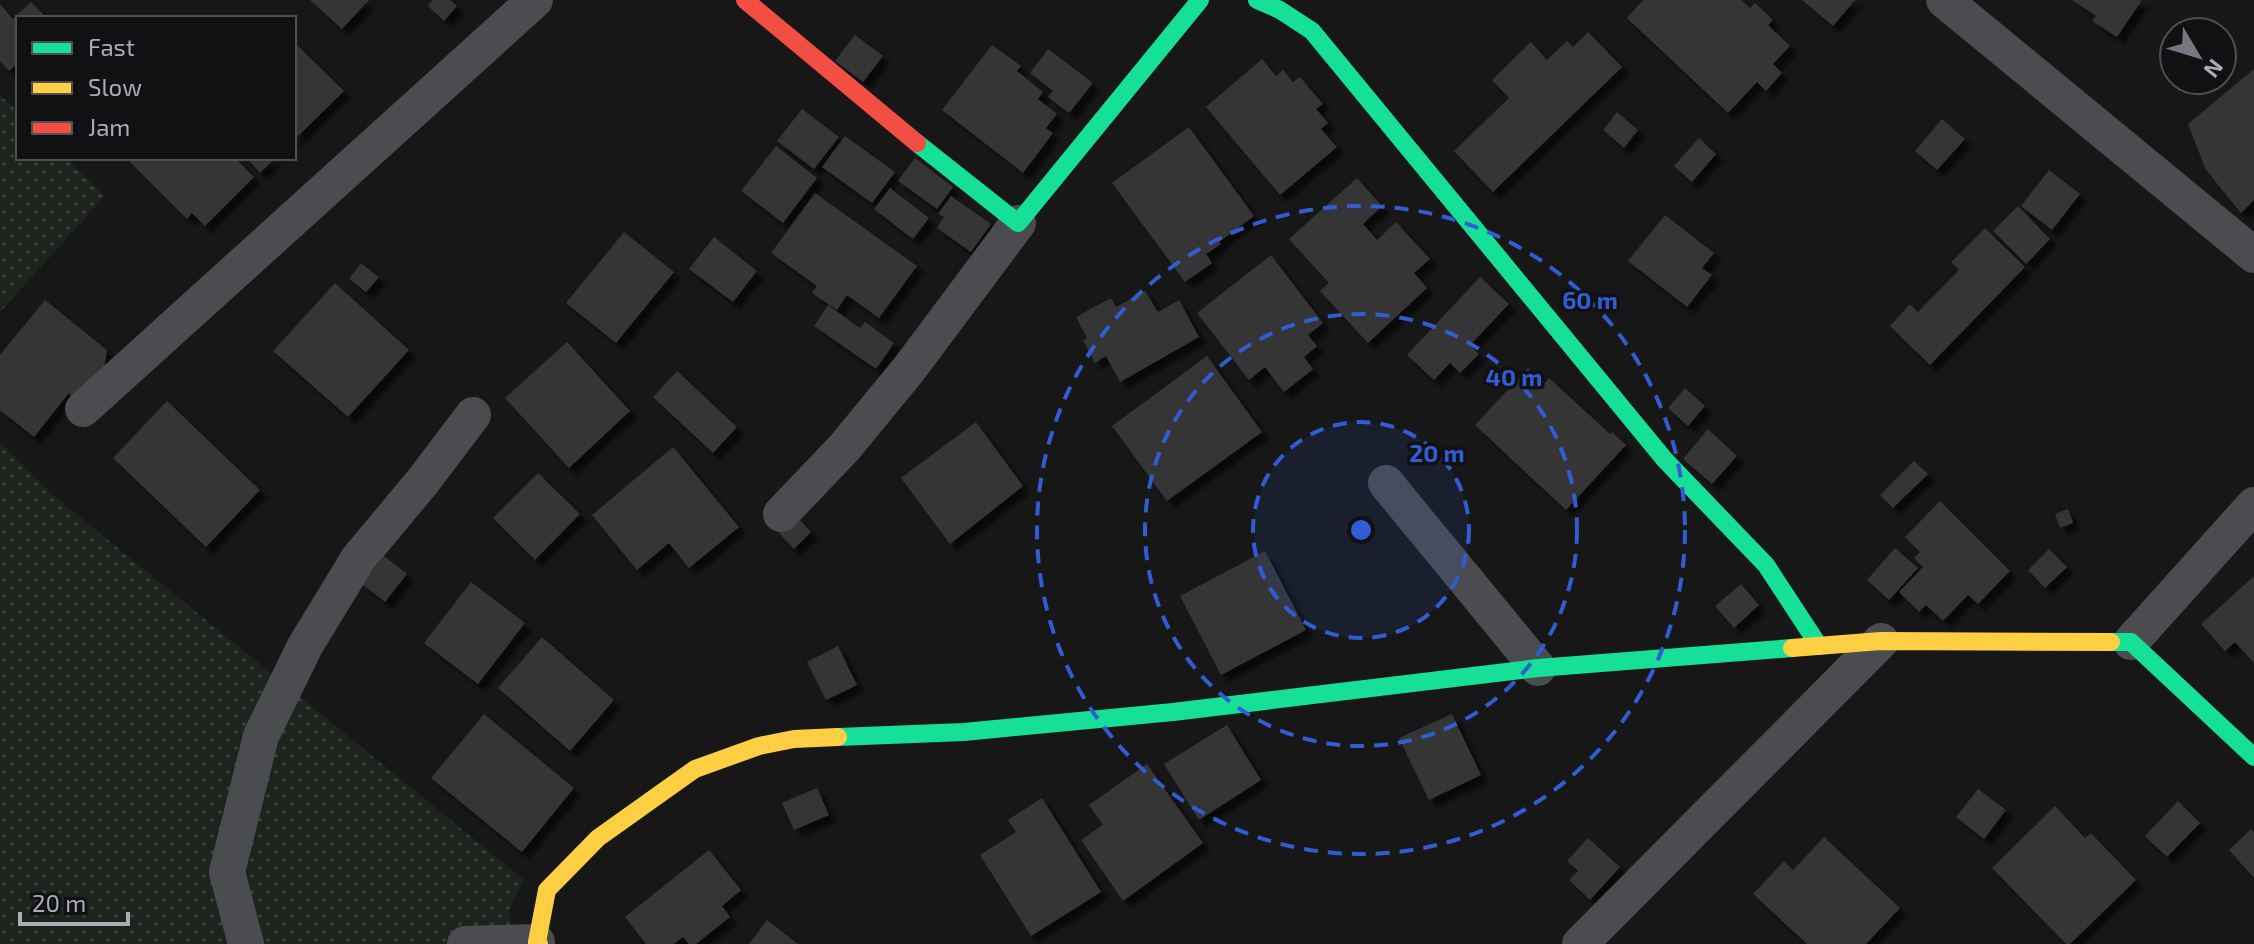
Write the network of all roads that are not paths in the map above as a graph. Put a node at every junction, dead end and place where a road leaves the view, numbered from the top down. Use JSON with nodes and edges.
{"nodes":[{"id":1,"x":535,"y":0,"type":"edge"},
{"id":2,"x":745,"y":0,"type":"edge"},
{"id":3,"x":1200,"y":0,"type":"edge"},
{"id":4,"x":1257,"y":0,"type":"edge"},
{"id":5,"x":1963,"y":7,"type":"edge"},
{"id":6,"x":1018,"y":223,"type":"junction"},
{"id":7,"x":2254,"y":255,"type":"edge"},
{"id":8,"x":83,"y":409,"type":"dead end"},
{"id":9,"x":473,"y":415,"type":"dead end"},
{"id":10,"x":1386,"y":483,"type":"dead end"},
{"id":11,"x":2254,"y":505,"type":"edge"},
{"id":12,"x":781,"y":514,"type":"dead end"},
{"id":13,"x":1881,"y":641,"type":"junction"},
{"id":14,"x":2131,"y":642,"type":"junction"},
{"id":15,"x":1819,"y":646,"type":"junction"},
{"id":16,"x":1538,"y":668,"type":"junction"},
{"id":17,"x":2254,"y":757,"type":"edge"},
{"id":18,"x":538,"y":943,"type":"edge"},
{"id":19,"x":246,"y":944,"type":"edge"},
{"id":20,"x":465,"y":944,"type":"edge"},
{"id":21,"x":1580,"y":944,"type":"edge"}],
"edges":[{"from":1,"to":8,"type":"street"},
{"from":2,"to":6,"type":"street"},
{"from":3,"to":6,"type":"street"},
{"from":4,"to":15,"type":"street"},
{"from":5,"to":7,"type":"street"},
{"from":6,"to":12,"type":"street"},
{"from":9,"to":19,"type":"street"},
{"from":10,"to":16,"type":"street"},
{"from":11,"to":14,"type":"street"},
{"from":13,"to":14,"type":"street"},
{"from":13,"to":15,"type":"street"},
{"from":13,"to":21,"type":"street"},
{"from":14,"to":17,"type":"street"},
{"from":15,"to":16,"type":"street"},
{"from":16,"to":18,"type":"street"},
{"from":18,"to":20,"type":"street"}]}
